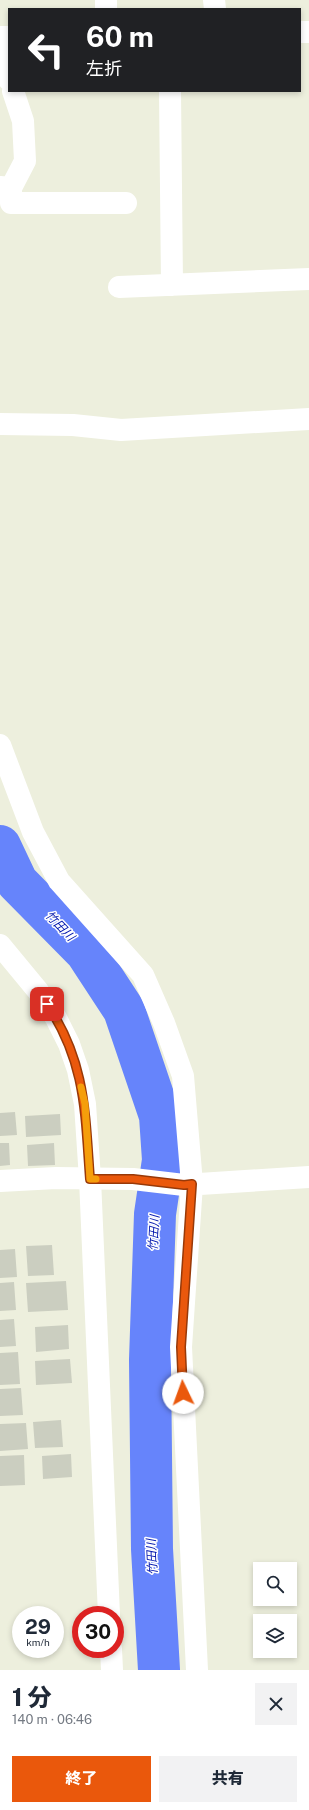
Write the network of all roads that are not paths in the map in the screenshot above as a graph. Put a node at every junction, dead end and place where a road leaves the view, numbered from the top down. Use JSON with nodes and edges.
{"nodes":[{"id":1,"x":0,"y":54,"type":"edge"},
{"id":2,"x":8,"y":77,"type":"edge"},
{"id":3,"x":12,"y":92,"type":"edge"},
{"id":4,"x":170,"y":92,"type":"edge"},
{"id":5,"x":5,"y":187,"type":"edge"},
{"id":6,"x":126,"y":203,"type":"dead end"},
{"id":7,"x":309,"y":279,"type":"edge"},
{"id":8,"x":172,"y":285,"type":"junction"},
{"id":9,"x":119,"y":288,"type":"dead end"},
{"id":10,"x":309,"y":419,"type":"edge"},
{"id":11,"x":0,"y":424,"type":"edge"},
{"id":12,"x":0,"y":744,"type":"edge"},
{"id":13,"x":0,"y":946,"type":"edge"},
{"id":14,"x":309,"y":1177,"type":"edge"},
{"id":15,"x":90,"y":1179,"type":"junction"},
{"id":16,"x":0,"y":1181,"type":"edge"},
{"id":17,"x":188,"y":1184,"type":"junction"},
{"id":18,"x":109,"y":1606,"type":"edge"},
{"id":19,"x":111,"y":1658,"type":"edge"},
{"id":20,"x":112,"y":1670,"type":"edge"},
{"id":21,"x":197,"y":1670,"type":"edge"}],
"edges":[{"from":1,"to":2,"type":"street"},
{"from":3,"to":5,"type":"street"},
{"from":4,"to":8,"type":"street"},
{"from":5,"to":6,"type":"street"},
{"from":7,"to":8,"type":"street"},
{"from":8,"to":9,"type":"street"},
{"from":10,"to":11,"type":"street"},
{"from":12,"to":17,"type":"street"},
{"from":13,"to":15,"type":"street"},
{"from":14,"to":17,"type":"street"},
{"from":15,"to":16,"type":"street"},
{"from":15,"to":17,"type":"street"},
{"from":15,"to":18,"type":"street"},
{"from":17,"to":21,"type":"street"},
{"from":19,"to":20,"type":"street"}]}
